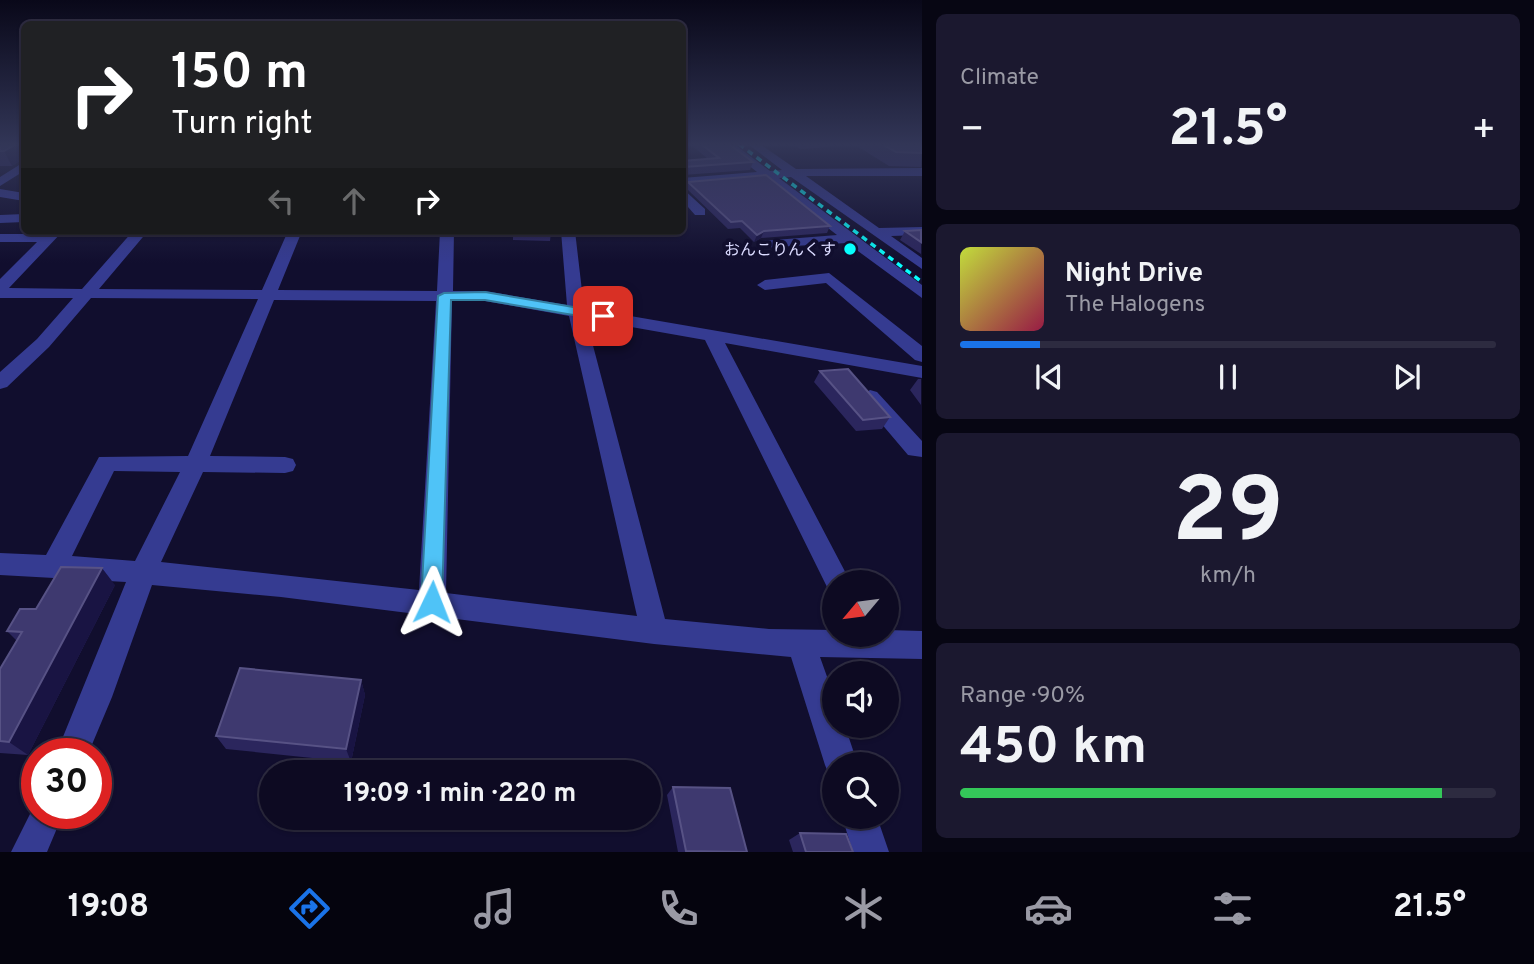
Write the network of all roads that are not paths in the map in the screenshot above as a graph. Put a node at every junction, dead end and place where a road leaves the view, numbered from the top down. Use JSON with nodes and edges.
{"nodes":[{"id":1,"x":780,"y":184,"type":"edge"},
{"id":2,"x":809,"y":184,"type":"edge"},
{"id":3,"x":0,"y":193,"type":"edge"},
{"id":4,"x":686,"y":196,"type":"edge"},
{"id":5,"x":21,"y":198,"type":"edge"},
{"id":6,"x":21,"y":199,"type":"edge"},
{"id":7,"x":0,"y":201,"type":"edge"},
{"id":8,"x":700,"y":212,"type":"dead end"},
{"id":9,"x":21,"y":218,"type":"edge"},
{"id":10,"x":0,"y":219,"type":"edge"},
{"id":11,"x":922,"y":231,"type":"edge"},
{"id":12,"x":876,"y":232,"type":"junction"},
{"id":13,"x":42,"y":235,"type":"edge"},
{"id":14,"x":51,"y":235,"type":"edge"},
{"id":15,"x":137,"y":235,"type":"edge"},
{"id":16,"x":293,"y":235,"type":"edge"},
{"id":17,"x":447,"y":235,"type":"edge"},
{"id":18,"x":568,"y":235,"type":"edge"},
{"id":19,"x":850,"y":238,"type":"junction"},
{"id":20,"x":0,"y":239,"type":"edge"},
{"id":21,"x":762,"y":245,"type":"dead end"},
{"id":22,"x":922,"y":265,"type":"edge"},
{"id":23,"x":752,"y":273,"type":"dead end"},
{"id":24,"x":765,"y":285,"type":"junction"},
{"id":25,"x":0,"y":290,"type":"edge"},
{"id":26,"x":87,"y":292,"type":"junction"},
{"id":27,"x":922,"y":293,"type":"edge"},
{"id":28,"x":444,"y":296,"type":"junction"},
{"id":29,"x":267,"y":297,"type":"junction"},
{"id":30,"x":779,"y":299,"type":"dead end"},
{"id":31,"x":576,"y":311,"type":"junction"},
{"id":32,"x":713,"y":337,"type":"junction"},
{"id":33,"x":922,"y":356,"type":"edge"},
{"id":34,"x":837,"y":358,"type":"junction"},
{"id":35,"x":922,"y":372,"type":"edge"},
{"id":36,"x":0,"y":383,"type":"edge"},
{"id":37,"x":922,"y":449,"type":"edge"},
{"id":38,"x":195,"y":465,"type":"junction"},
{"id":39,"x":285,"y":465,"type":"dead end"},
{"id":40,"x":0,"y":564,"type":"edge"},
{"id":41,"x":54,"y":565,"type":"junction"},
{"id":42,"x":831,"y":570,"type":"edge"},
{"id":43,"x":143,"y":572,"type":"junction"},
{"id":44,"x":432,"y":602,"type":"junction"},
{"id":45,"x":654,"y":630,"type":"junction"},
{"id":46,"x":822,"y":641,"type":"edge"},
{"id":47,"x":800,"y":642,"type":"junction"},
{"id":48,"x":900,"y":643,"type":"edge"},
{"id":49,"x":922,"y":645,"type":"edge"},
{"id":50,"x":79,"y":738,"type":"edge"},
{"id":51,"x":838,"y":752,"type":"edge"},
{"id":52,"x":39,"y":829,"type":"edge"},
{"id":53,"x":863,"y":829,"type":"edge"},
{"id":54,"x":29,"y":852,"type":"edge"},
{"id":55,"x":871,"y":852,"type":"edge"}],
"edges":[{"from":1,"to":19,"type":"street"},
{"from":2,"to":12,"type":"street"},
{"from":3,"to":5,"type":"street"},
{"from":4,"to":8,"type":"street"},
{"from":6,"to":7,"type":"street"},
{"from":9,"to":10,"type":"street"},
{"from":11,"to":12,"type":"street"},
{"from":12,"to":22,"type":"street"},
{"from":13,"to":20,"type":"street"},
{"from":14,"to":25,"type":"street"},
{"from":15,"to":26,"type":"street"},
{"from":16,"to":29,"type":"street"},
{"from":17,"to":28,"type":"street"},
{"from":18,"to":31,"type":"street"},
{"from":19,"to":21,"type":"street"},
{"from":19,"to":27,"type":"street"},
{"from":23,"to":24,"type":"street"},
{"from":24,"to":30,"type":"street"},
{"from":24,"to":33,"type":"street"},
{"from":25,"to":26,"type":"street"},
{"from":26,"to":29,"type":"street"},
{"from":26,"to":36,"type":"street"},
{"from":28,"to":29,"type":"street"},
{"from":28,"to":31,"type":"street"},
{"from":28,"to":44,"type":"street"},
{"from":29,"to":38,"type":"street"},
{"from":31,"to":32,"type":"street"},
{"from":31,"to":45,"type":"street"},
{"from":32,"to":34,"type":"street"},
{"from":32,"to":42,"type":"street"},
{"from":34,"to":35,"type":"street"},
{"from":34,"to":37,"type":"street"},
{"from":38,"to":39,"type":"street"},
{"from":38,"to":41,"type":"street"},
{"from":38,"to":43,"type":"street"},
{"from":40,"to":41,"type":"street"},
{"from":41,"to":43,"type":"street"},
{"from":43,"to":44,"type":"street"},
{"from":43,"to":50,"type":"street"},
{"from":44,"to":45,"type":"street"},
{"from":45,"to":47,"type":"street"},
{"from":46,"to":47,"type":"street"},
{"from":47,"to":51,"type":"street"},
{"from":48,"to":49,"type":"street"},
{"from":52,"to":54,"type":"street"},
{"from":53,"to":55,"type":"street"}]}
